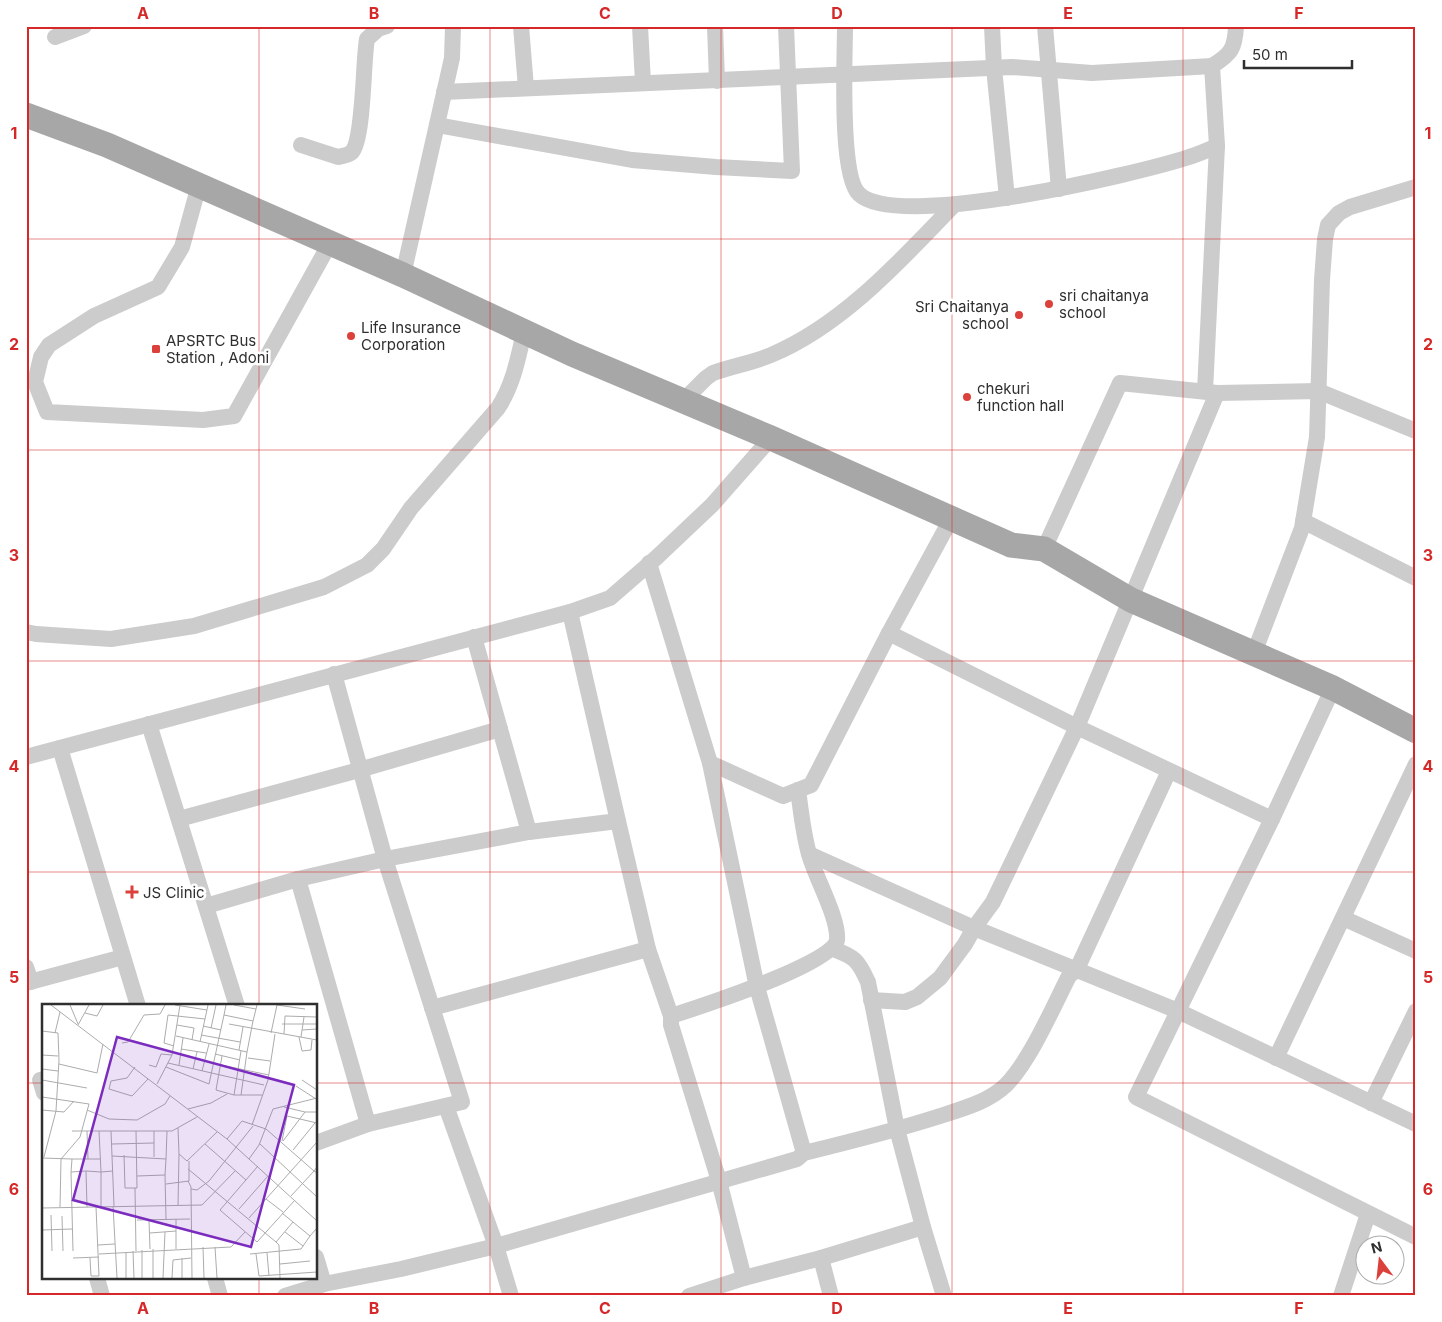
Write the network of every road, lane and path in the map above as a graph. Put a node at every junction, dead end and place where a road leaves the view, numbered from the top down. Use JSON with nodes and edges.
{"nodes":[{"id":1,"x":84,"y":26,"type":"edge"},
{"id":2,"x":387,"y":26,"type":"edge"},
{"id":3,"x":453,"y":26,"type":"edge"},
{"id":4,"x":521,"y":26,"type":"edge"},
{"id":5,"x":640,"y":26,"type":"edge"},
{"id":6,"x":715,"y":26,"type":"edge"},
{"id":7,"x":786,"y":26,"type":"edge"},
{"id":8,"x":844,"y":26,"type":"edge"},
{"id":9,"x":992,"y":26,"type":"edge"},
{"id":10,"x":1045,"y":26,"type":"edge"},
{"id":11,"x":1236,"y":26,"type":"edge"},
{"id":12,"x":55,"y":36,"type":"dead end"},
{"id":13,"x":1212,"y":66,"type":"junction"},
{"id":14,"x":994,"y":68,"type":"junction"},
{"id":15,"x":1048,"y":69,"type":"junction"},
{"id":16,"x":845,"y":75,"type":"junction"},
{"id":17,"x":788,"y":78,"type":"junction"},
{"id":18,"x":716,"y":81,"type":"junction"},
{"id":19,"x":643,"y":83,"type":"junction"},
{"id":20,"x":526,"y":88,"type":"junction"},
{"id":21,"x":444,"y":92,"type":"junction"},
{"id":22,"x":26,"y":115,"type":"edge"},
{"id":23,"x":437,"y":125,"type":"junction"},
{"id":24,"x":301,"y":145,"type":"dead end"},
{"id":25,"x":1217,"y":146,"type":"junction"},
{"id":26,"x":199,"y":185,"type":"junction"},
{"id":27,"x":1059,"y":189,"type":"junction"},
{"id":28,"x":1411,"y":191,"type":"edge"},
{"id":29,"x":1007,"y":198,"type":"junction"},
{"id":30,"x":955,"y":204,"type":"junction"},
{"id":31,"x":330,"y":243,"type":"junction"},
{"id":32,"x":403,"y":275,"type":"junction"},
{"id":33,"x":524,"y":332,"type":"junction"},
{"id":34,"x":1318,"y":391,"type":"junction"},
{"id":35,"x":1211,"y":392,"type":"junction"},
{"id":36,"x":683,"y":401,"type":"junction"},
{"id":37,"x":1416,"y":431,"type":"edge"},
{"id":38,"x":771,"y":438,"type":"junction"},
{"id":39,"x":951,"y":519,"type":"junction"},
{"id":40,"x":1303,"y":521,"type":"junction"},
{"id":41,"x":1044,"y":549,"type":"junction"},
{"id":42,"x":649,"y":563,"type":"junction"},
{"id":43,"x":1416,"y":578,"type":"edge"},
{"id":44,"x":1131,"y":600,"type":"junction"},
{"id":45,"x":570,"y":612,"type":"junction"},
{"id":46,"x":26,"y":632,"type":"edge"},
{"id":47,"x":889,"y":633,"type":"junction"},
{"id":48,"x":474,"y":637,"type":"junction"},
{"id":49,"x":1254,"y":653,"type":"junction"},
{"id":50,"x":334,"y":674,"type":"junction"},
{"id":51,"x":1333,"y":688,"type":"junction"},
{"id":52,"x":149,"y":724,"type":"junction"},
{"id":53,"x":1077,"y":727,"type":"junction"},
{"id":54,"x":500,"y":729,"type":"junction"},
{"id":55,"x":1416,"y":731,"type":"edge"},
{"id":56,"x":60,"y":748,"type":"junction"},
{"id":57,"x":26,"y":757,"type":"edge"},
{"id":58,"x":710,"y":763,"type":"junction"},
{"id":59,"x":1416,"y":764,"type":"edge"},
{"id":60,"x":359,"y":770,"type":"junction"},
{"id":61,"x":1169,"y":771,"type":"junction"},
{"id":62,"x":798,"y":790,"type":"junction"},
{"id":63,"x":179,"y":819,"type":"junction"},
{"id":64,"x":1272,"y":819,"type":"junction"},
{"id":65,"x":618,"y":821,"type":"junction"},
{"id":66,"x":529,"y":832,"type":"junction"},
{"id":67,"x":809,"y":854,"type":"junction"},
{"id":68,"x":385,"y":859,"type":"junction"},
{"id":69,"x":298,"y":879,"type":"junction"},
{"id":70,"x":206,"y":906,"type":"junction"},
{"id":71,"x":1342,"y":918,"type":"junction"},
{"id":72,"x":974,"y":928,"type":"junction"},
{"id":73,"x":833,"y":948,"type":"junction"},
{"id":74,"x":648,"y":949,"type":"junction"},
{"id":75,"x":1416,"y":951,"type":"edge"},
{"id":76,"x":123,"y":957,"type":"junction"},
{"id":77,"x":1077,"y":969,"type":"junction"},
{"id":78,"x":28,"y":978,"type":"edge"},
{"id":79,"x":757,"y":987,"type":"junction"},
{"id":80,"x":871,"y":1000,"type":"junction"},
{"id":81,"x":137,"y":1004,"type":"edge"},
{"id":82,"x":236,"y":1004,"type":"edge"},
{"id":83,"x":432,"y":1008,"type":"junction"},
{"id":84,"x":1178,"y":1011,"type":"junction"},
{"id":85,"x":1416,"y":1011,"type":"edge"},
{"id":86,"x":671,"y":1016,"type":"junction"},
{"id":87,"x":1276,"y":1058,"type":"junction"},
{"id":88,"x":1371,"y":1103,"type":"junction"},
{"id":89,"x":446,"y":1106,"type":"junction"},
{"id":90,"x":368,"y":1124,"type":"junction"},
{"id":91,"x":1416,"y":1124,"type":"edge"},
{"id":92,"x":897,"y":1130,"type":"junction"},
{"id":93,"x":318,"y":1142,"type":"edge"},
{"id":94,"x":804,"y":1153,"type":"junction"},
{"id":95,"x":719,"y":1181,"type":"junction"},
{"id":96,"x":1368,"y":1214,"type":"junction"},
{"id":97,"x":923,"y":1227,"type":"junction"},
{"id":98,"x":1416,"y":1237,"type":"edge"},
{"id":99,"x":496,"y":1246,"type":"junction"},
{"id":100,"x":821,"y":1258,"type":"junction"},
{"id":101,"x":744,"y":1278,"type":"junction"},
{"id":102,"x":98,"y":1280,"type":"edge"},
{"id":103,"x":216,"y":1280,"type":"edge"},
{"id":104,"x":318,"y":1289,"type":"edge"},
{"id":105,"x":102,"y":1296,"type":"edge"},
{"id":106,"x":220,"y":1296,"type":"edge"},
{"id":107,"x":286,"y":1296,"type":"edge"},
{"id":108,"x":511,"y":1296,"type":"edge"},
{"id":109,"x":689,"y":1296,"type":"edge"},
{"id":110,"x":831,"y":1296,"type":"edge"},
{"id":111,"x":944,"y":1296,"type":"edge"},
{"id":112,"x":1341,"y":1296,"type":"edge"}],
"edges":[{"from":1,"to":12,"type":"street"},
{"from":2,"to":24,"type":"street"},
{"from":3,"to":21,"type":"street"},
{"from":4,"to":20,"type":"street"},
{"from":5,"to":19,"type":"street"},
{"from":6,"to":18,"type":"street"},
{"from":7,"to":17,"type":"street"},
{"from":8,"to":16,"type":"street"},
{"from":9,"to":14,"type":"street"},
{"from":10,"to":15,"type":"street"},
{"from":11,"to":13,"type":"street"},
{"from":13,"to":15,"type":"street"},
{"from":13,"to":25,"type":"street"},
{"from":14,"to":15,"type":"street"},
{"from":14,"to":16,"type":"street"},
{"from":14,"to":29,"type":"street"},
{"from":15,"to":27,"type":"street"},
{"from":16,"to":17,"type":"street"},
{"from":16,"to":30,"type":"street"},
{"from":17,"to":18,"type":"street"},
{"from":17,"to":23,"type":"street"},
{"from":18,"to":19,"type":"street"},
{"from":19,"to":20,"type":"street"},
{"from":20,"to":21,"type":"street"},
{"from":21,"to":23,"type":"street"},
{"from":22,"to":26,"type":"main road"},
{"from":23,"to":32,"type":"street"},
{"from":25,"to":27,"type":"street"},
{"from":25,"to":35,"type":"street"},
{"from":26,"to":31,"type":"main road"},
{"from":26,"to":31,"type":"street"},
{"from":27,"to":29,"type":"street"},
{"from":28,"to":34,"type":"street"},
{"from":29,"to":30,"type":"street"},
{"from":30,"to":36,"type":"street"},
{"from":31,"to":32,"type":"main road"},
{"from":32,"to":33,"type":"main road"},
{"from":33,"to":36,"type":"main road"},
{"from":33,"to":46,"type":"street"},
{"from":34,"to":35,"type":"street"},
{"from":34,"to":37,"type":"street"},
{"from":34,"to":40,"type":"street"},
{"from":35,"to":41,"type":"street"},
{"from":35,"to":44,"type":"street"},
{"from":36,"to":38,"type":"main road"},
{"from":38,"to":39,"type":"main road"},
{"from":38,"to":42,"type":"street"},
{"from":39,"to":41,"type":"main road"},
{"from":39,"to":47,"type":"street"},
{"from":40,"to":43,"type":"street"},
{"from":40,"to":49,"type":"street"},
{"from":41,"to":44,"type":"main road"},
{"from":42,"to":45,"type":"street"},
{"from":42,"to":58,"type":"street"},
{"from":44,"to":49,"type":"main road"},
{"from":44,"to":53,"type":"street"},
{"from":45,"to":48,"type":"street"},
{"from":45,"to":65,"type":"street"},
{"from":47,"to":53,"type":"street"},
{"from":47,"to":62,"type":"street"},
{"from":48,"to":50,"type":"street"},
{"from":48,"to":54,"type":"street"},
{"from":49,"to":51,"type":"main road"},
{"from":50,"to":52,"type":"street"},
{"from":50,"to":60,"type":"street"},
{"from":51,"to":55,"type":"main road"},
{"from":51,"to":64,"type":"street"},
{"from":52,"to":56,"type":"street"},
{"from":52,"to":63,"type":"street"},
{"from":53,"to":61,"type":"street"},
{"from":53,"to":72,"type":"street"},
{"from":54,"to":60,"type":"street"},
{"from":54,"to":66,"type":"street"},
{"from":56,"to":57,"type":"street"},
{"from":56,"to":76,"type":"street"},
{"from":58,"to":62,"type":"street"},
{"from":58,"to":79,"type":"street"},
{"from":59,"to":71,"type":"street"},
{"from":60,"to":63,"type":"street"},
{"from":60,"to":68,"type":"street"},
{"from":61,"to":64,"type":"street"},
{"from":61,"to":77,"type":"street"},
{"from":62,"to":67,"type":"street"},
{"from":63,"to":70,"type":"street"},
{"from":64,"to":84,"type":"street"},
{"from":65,"to":66,"type":"street"},
{"from":65,"to":74,"type":"street"},
{"from":66,"to":68,"type":"street"},
{"from":67,"to":72,"type":"street"},
{"from":67,"to":73,"type":"street"},
{"from":68,"to":69,"type":"street"},
{"from":68,"to":83,"type":"street"},
{"from":69,"to":70,"type":"street"},
{"from":69,"to":90,"type":"street"},
{"from":70,"to":82,"type":"street"},
{"from":71,"to":75,"type":"street"},
{"from":71,"to":87,"type":"street"},
{"from":72,"to":77,"type":"street"},
{"from":72,"to":80,"type":"street"},
{"from":73,"to":79,"type":"street"},
{"from":73,"to":80,"type":"street"},
{"from":74,"to":83,"type":"street"},
{"from":74,"to":86,"type":"street"},
{"from":76,"to":78,"type":"street"},
{"from":76,"to":81,"type":"street"},
{"from":77,"to":84,"type":"street"},
{"from":77,"to":92,"type":"street"},
{"from":79,"to":86,"type":"street"},
{"from":79,"to":94,"type":"street"},
{"from":80,"to":92,"type":"street"},
{"from":83,"to":89,"type":"street"},
{"from":84,"to":87,"type":"street"},
{"from":84,"to":96,"type":"street"},
{"from":85,"to":88,"type":"street"},
{"from":86,"to":95,"type":"street"},
{"from":87,"to":88,"type":"street"},
{"from":88,"to":91,"type":"street"},
{"from":89,"to":90,"type":"street"},
{"from":89,"to":99,"type":"street"},
{"from":90,"to":93,"type":"street"},
{"from":92,"to":94,"type":"street"},
{"from":92,"to":97,"type":"street"},
{"from":94,"to":95,"type":"street"},
{"from":95,"to":99,"type":"street"},
{"from":95,"to":101,"type":"street"},
{"from":96,"to":98,"type":"street"},
{"from":96,"to":112,"type":"street"},
{"from":97,"to":100,"type":"street"},
{"from":97,"to":111,"type":"street"},
{"from":99,"to":104,"type":"street"},
{"from":99,"to":108,"type":"street"},
{"from":100,"to":101,"type":"street"},
{"from":100,"to":110,"type":"street"},
{"from":101,"to":109,"type":"street"},
{"from":102,"to":105,"type":"street"},
{"from":103,"to":106,"type":"street"},
{"from":104,"to":107,"type":"street"}]}
